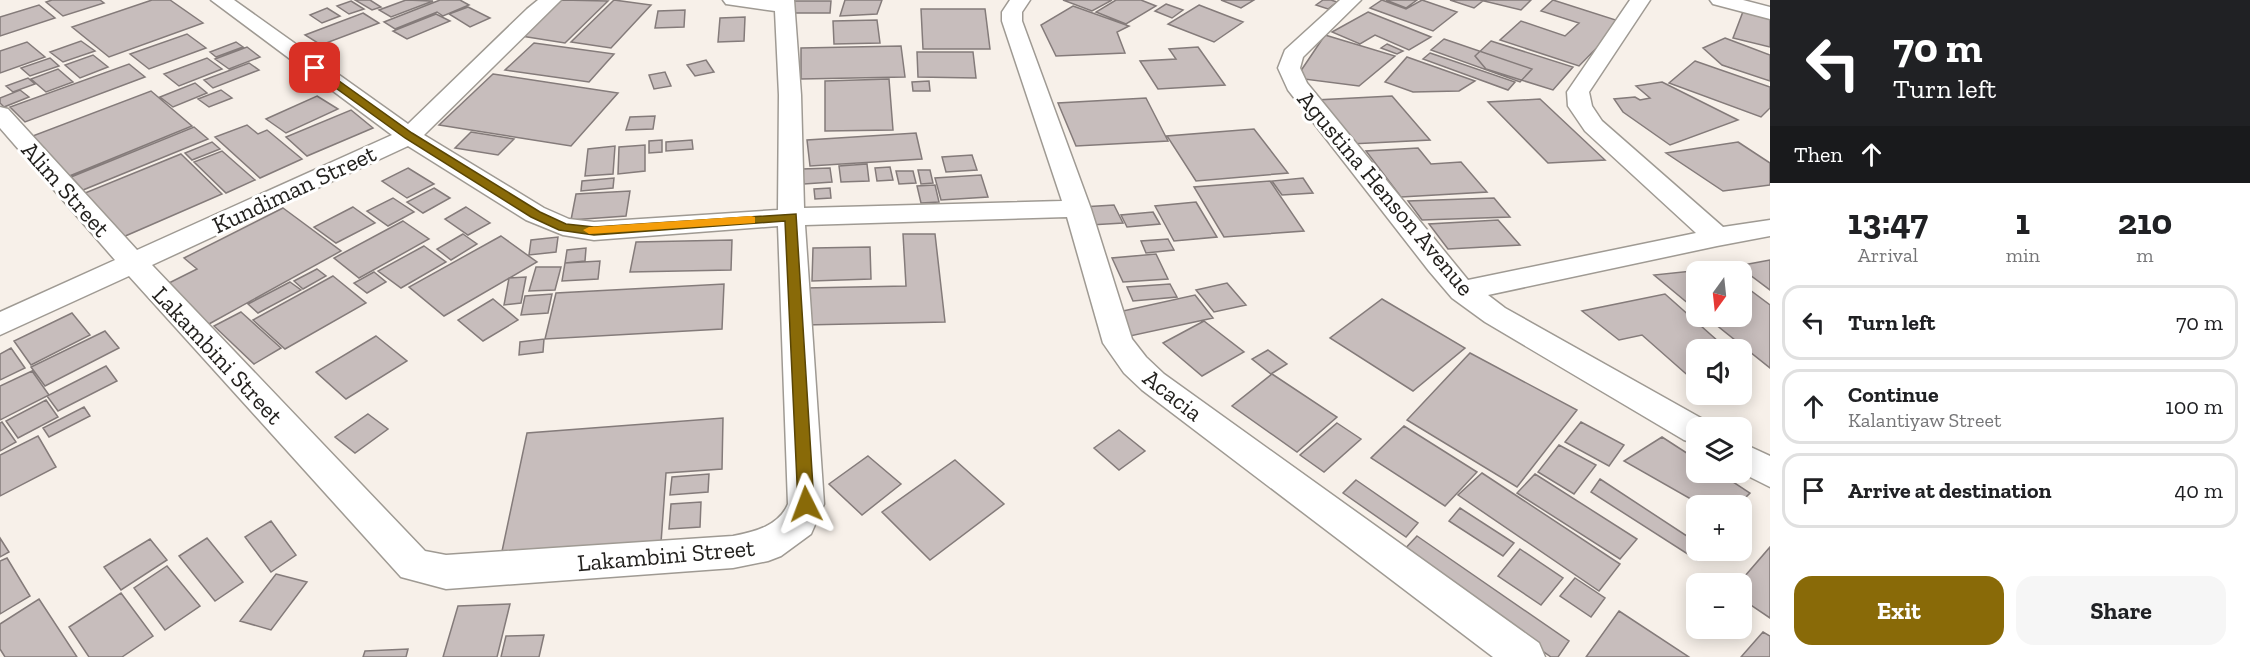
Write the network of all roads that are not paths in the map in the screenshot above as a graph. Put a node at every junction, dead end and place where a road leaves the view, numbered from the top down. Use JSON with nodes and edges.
{"nodes":[{"id":1,"x":221,"y":0,"type":"edge"},
{"id":2,"x":733,"y":0,"type":"edge"},
{"id":3,"x":1020,"y":0,"type":"edge"},
{"id":4,"x":1351,"y":0,"type":"edge"},
{"id":5,"x":1640,"y":0,"type":"edge"},
{"id":6,"x":1720,"y":0,"type":"edge"},
{"id":7,"x":784,"y":3,"type":"edge"},
{"id":8,"x":534,"y":6,"type":"edge"},
{"id":9,"x":1770,"y":13,"type":"edge"},
{"id":10,"x":0,"y":114,"type":"edge"},
{"id":11,"x":408,"y":136,"type":"junction"},
{"id":12,"x":1078,"y":209,"type":"junction"},
{"id":13,"x":791,"y":217,"type":"junction"},
{"id":14,"x":1770,"y":228,"type":"edge"},
{"id":15,"x":1717,"y":237,"type":"junction"},
{"id":16,"x":133,"y":263,"type":"junction"},
{"id":17,"x":1462,"y":291,"type":"junction"},
{"id":18,"x":0,"y":324,"type":"edge"},
{"id":19,"x":1686,"y":425,"type":"edge"},
{"id":20,"x":1752,"y":463,"type":"edge"},
{"id":21,"x":1770,"y":473,"type":"edge"},
{"id":22,"x":1525,"y":657,"type":"edge"}],
"edges":[{"from":1,"to":11,"type":"street"},
{"from":2,"to":7,"type":"street"},
{"from":3,"to":12,"type":"street","name":"Acacia"},
{"from":4,"to":17,"type":"street","name":"Agustina Henson Avenue"},
{"from":5,"to":15,"type":"street"},
{"from":6,"to":9,"type":"street"},
{"from":7,"to":13,"type":"street","name":"Lakambini Street"},
{"from":8,"to":11,"type":"street","name":"Kundiman Street"},
{"from":10,"to":16,"type":"street","name":"Alim Street"},
{"from":11,"to":13,"type":"street"},
{"from":11,"to":16,"type":"street","name":"Kundiman Street"},
{"from":12,"to":13,"type":"street"},
{"from":12,"to":22,"type":"street","name":"Acacia"},
{"from":13,"to":16,"type":"street","name":"Lakambini Street"},
{"from":14,"to":15,"type":"street"},
{"from":15,"to":17,"type":"street"},
{"from":16,"to":18,"type":"street","name":"Kundiman Street"},
{"from":17,"to":19,"type":"street","name":"Agustina Henson Avenue"},
{"from":20,"to":21,"type":"street"}]}
